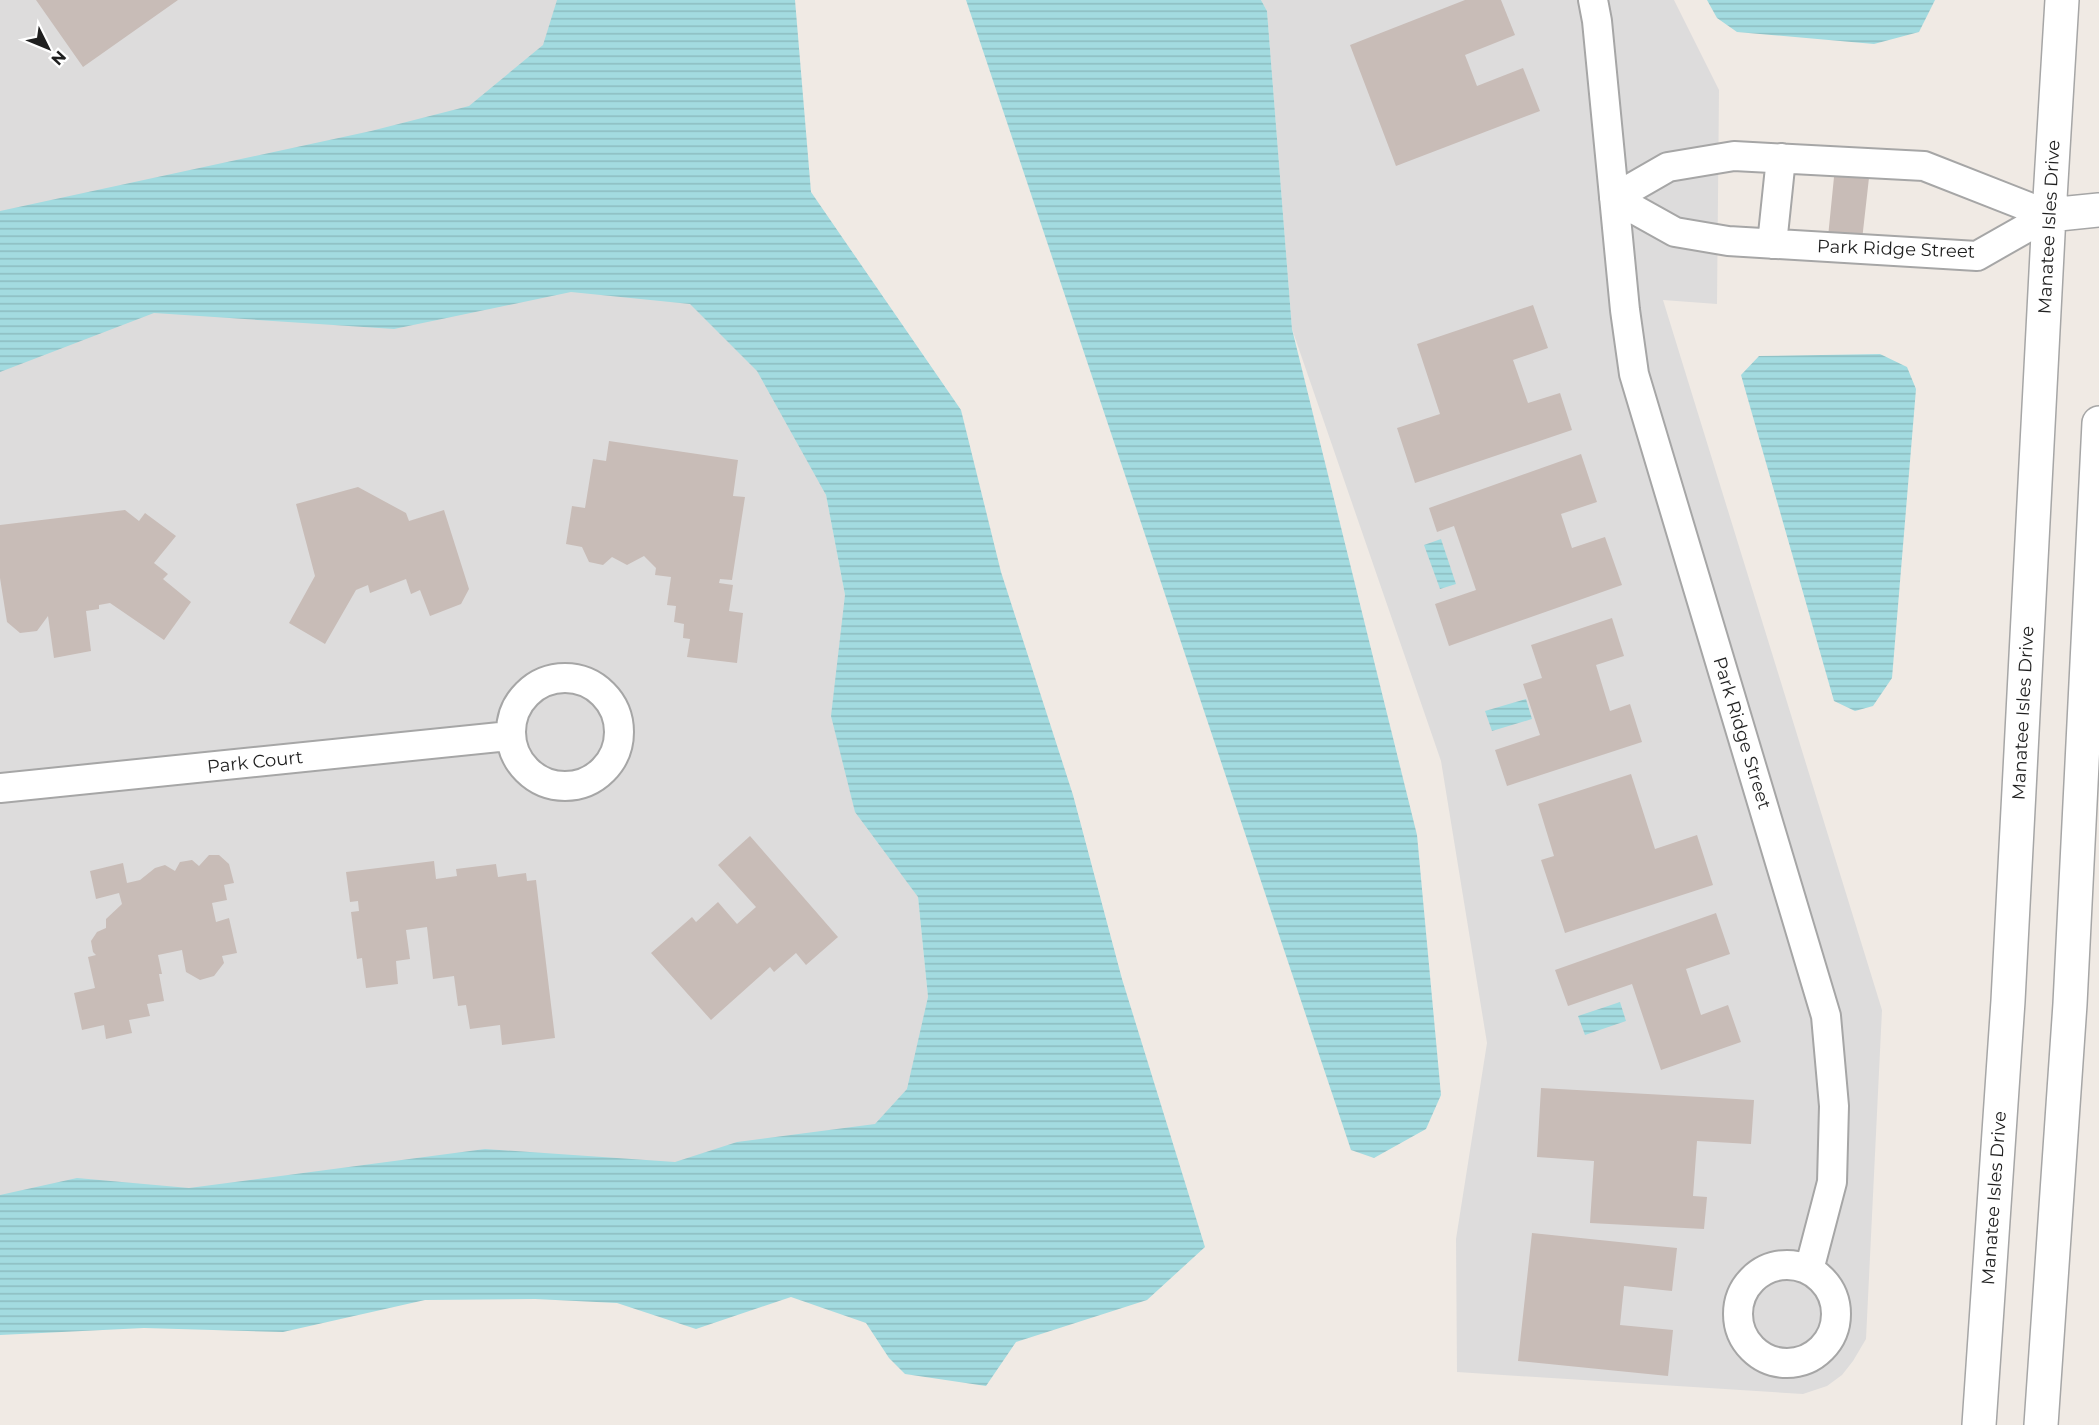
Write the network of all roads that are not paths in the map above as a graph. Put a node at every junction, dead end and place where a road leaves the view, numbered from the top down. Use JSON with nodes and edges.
{"nodes":[{"id":1,"x":1593,"y":0,"type":"edge"},
{"id":2,"x":2062,"y":0,"type":"edge"},
{"id":3,"x":1781,"y":158,"type":"junction"},
{"id":4,"x":1614,"y":198,"type":"junction"},
{"id":5,"x":2099,"y":210,"type":"edge"},
{"id":6,"x":2049,"y":215,"type":"junction"},
{"id":7,"x":1772,"y":244,"type":"junction"},
{"id":8,"x":2099,"y":423,"type":"edge"},
{"id":9,"x":510,"y":736,"type":"dead end"},
{"id":10,"x":0,"y":788,"type":"edge"},
{"id":11,"x":1809,"y":1270,"type":"dead end"},
{"id":12,"x":1978,"y":1425,"type":"edge"},
{"id":13,"x":2041,"y":1425,"type":"edge"}],
"edges":[{"from":1,"to":4,"type":"street","name":"Park Ridge Street"},
{"from":2,"to":6,"type":"street","name":"Manatee Isles Drive"},
{"from":3,"to":4,"type":"street"},
{"from":3,"to":6,"type":"street"},
{"from":3,"to":7,"type":"street"},
{"from":4,"to":7,"type":"street","name":"Park Ridge Street"},
{"from":4,"to":11,"type":"street","name":"Park Ridge Street"},
{"from":5,"to":6,"type":"street"},
{"from":6,"to":7,"type":"street","name":"Park Ridge Street"},
{"from":6,"to":12,"type":"street","name":"Manatee Isles Drive"},
{"from":8,"to":13,"type":"street"},
{"from":9,"to":10,"type":"street","name":"Park Court"}]}
